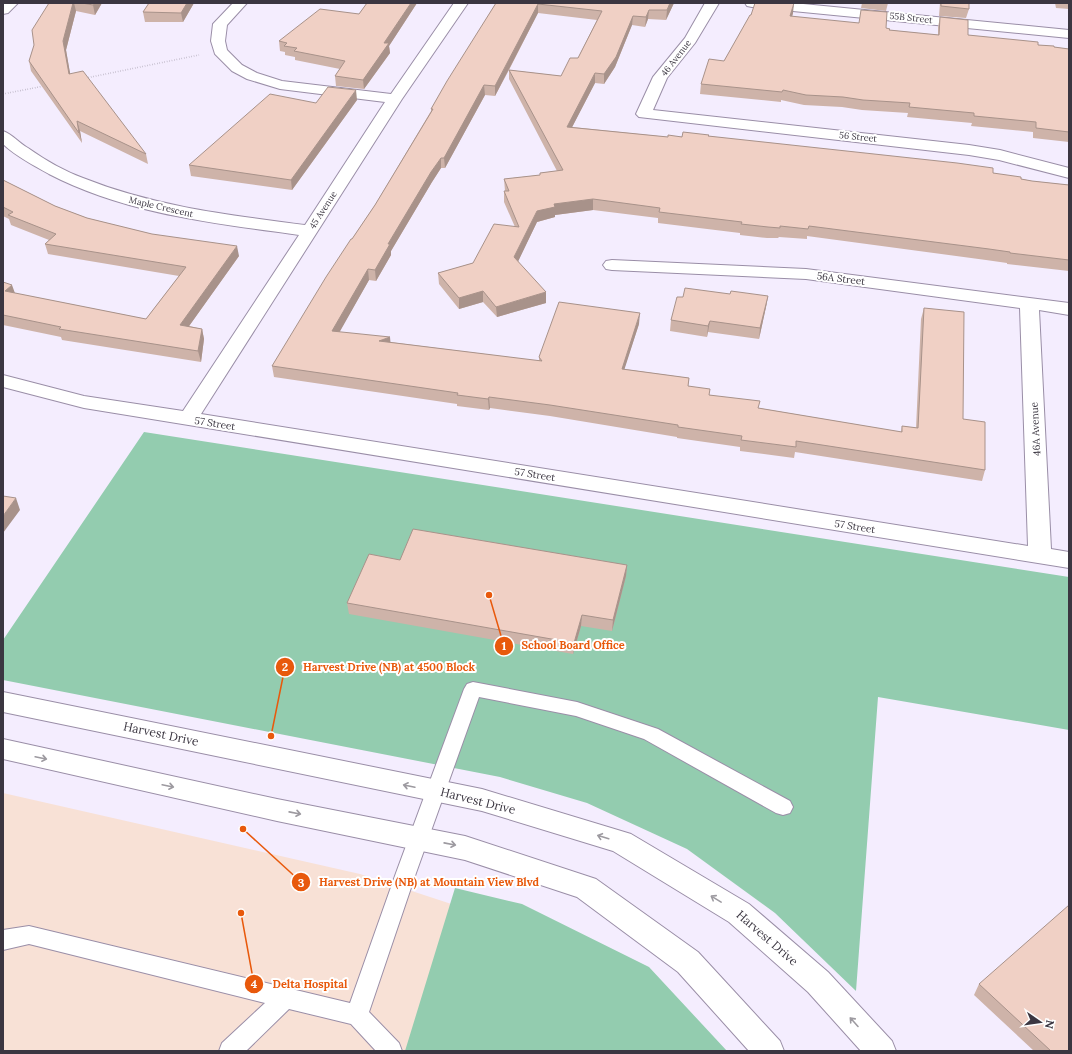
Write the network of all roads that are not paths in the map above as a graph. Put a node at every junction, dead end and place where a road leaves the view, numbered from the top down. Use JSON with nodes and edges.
{"nodes":[{"id":1,"x":11,"y":3,"type":"edge"},
{"id":2,"x":240,"y":3,"type":"edge"},
{"id":3,"x":461,"y":3,"type":"edge"},
{"id":4,"x":712,"y":3,"type":"edge"},
{"id":5,"x":752,"y":3,"type":"edge"},
{"id":6,"x":3,"y":10,"type":"edge"},
{"id":7,"x":1069,"y":34,"type":"edge"},
{"id":8,"x":395,"y":99,"type":"junction"},
{"id":9,"x":644,"y":114,"type":"joint"},
{"id":10,"x":3,"y":136,"type":"edge"},
{"id":11,"x":1069,"y":173,"type":"edge"},
{"id":12,"x":310,"y":231,"type":"junction"},
{"id":13,"x":612,"y":265,"type":"dead end"},
{"id":14,"x":1029,"y":303,"type":"junction"},
{"id":15,"x":1069,"y":309,"type":"edge"},
{"id":16,"x":3,"y":381,"type":"edge"},
{"id":17,"x":188,"y":419,"type":"junction"},
{"id":18,"x":1040,"y":555,"type":"junction"},
{"id":19,"x":1069,"y":560,"type":"edge"},
{"id":20,"x":3,"y":702,"type":"edge"},
{"id":21,"x":3,"y":749,"type":"edge"},
{"id":22,"x":436,"y":791,"type":"junction"},
{"id":23,"x":782,"y":807,"type":"dead end"},
{"id":24,"x":418,"y":838,"type":"junction"},
{"id":25,"x":3,"y":940,"type":"edge"},
{"id":26,"x":285,"y":998,"type":"junction"},
{"id":27,"x":357,"y":1015,"type":"junction"},
{"id":28,"x":230,"y":1051,"type":"edge"},
{"id":29,"x":391,"y":1051,"type":"edge"},
{"id":30,"x":769,"y":1051,"type":"edge"},
{"id":31,"x":881,"y":1051,"type":"edge"}],
"edges":[{"from":1,"to":6,"type":"street"},
{"from":2,"to":8,"type":"street"},
{"from":3,"to":8,"type":"street","name":"45 Avenue"},
{"from":4,"to":9,"type":"street","name":"46 Avenue"},
{"from":5,"to":7,"type":"street","name":"55B Street"},
{"from":8,"to":12,"type":"street","name":"45 Avenue"},
{"from":9,"to":11,"type":"street","name":"56 Street"},
{"from":10,"to":12,"type":"street","name":"Maple Crescent"},
{"from":12,"to":17,"type":"street","name":"45 Avenue"},
{"from":13,"to":14,"type":"street","name":"56A Street"},
{"from":14,"to":15,"type":"street","name":"56A Street"},
{"from":14,"to":18,"type":"street","name":"46A Avenue"},
{"from":16,"to":17,"type":"street","name":"57 Street"},
{"from":17,"to":18,"type":"street","name":"57 Street"},
{"from":18,"to":19,"type":"street","name":"57 Street"},
{"from":22,"to":20,"type":"street","name":"Harvest Drive","one_way":true},
{"from":21,"to":24,"type":"street","one_way":true},
{"from":22,"to":23,"type":"lane"},
{"from":22,"to":24,"type":"lane"},
{"from":31,"to":22,"type":"street","name":"Harvest Drive","one_way":true},
{"from":24,"to":27,"type":"lane"},
{"from":24,"to":30,"type":"street","one_way":true},
{"from":25,"to":26,"type":"lane"},
{"from":26,"to":27,"type":"lane"},
{"from":26,"to":28,"type":"lane"},
{"from":27,"to":29,"type":"lane"}]}
